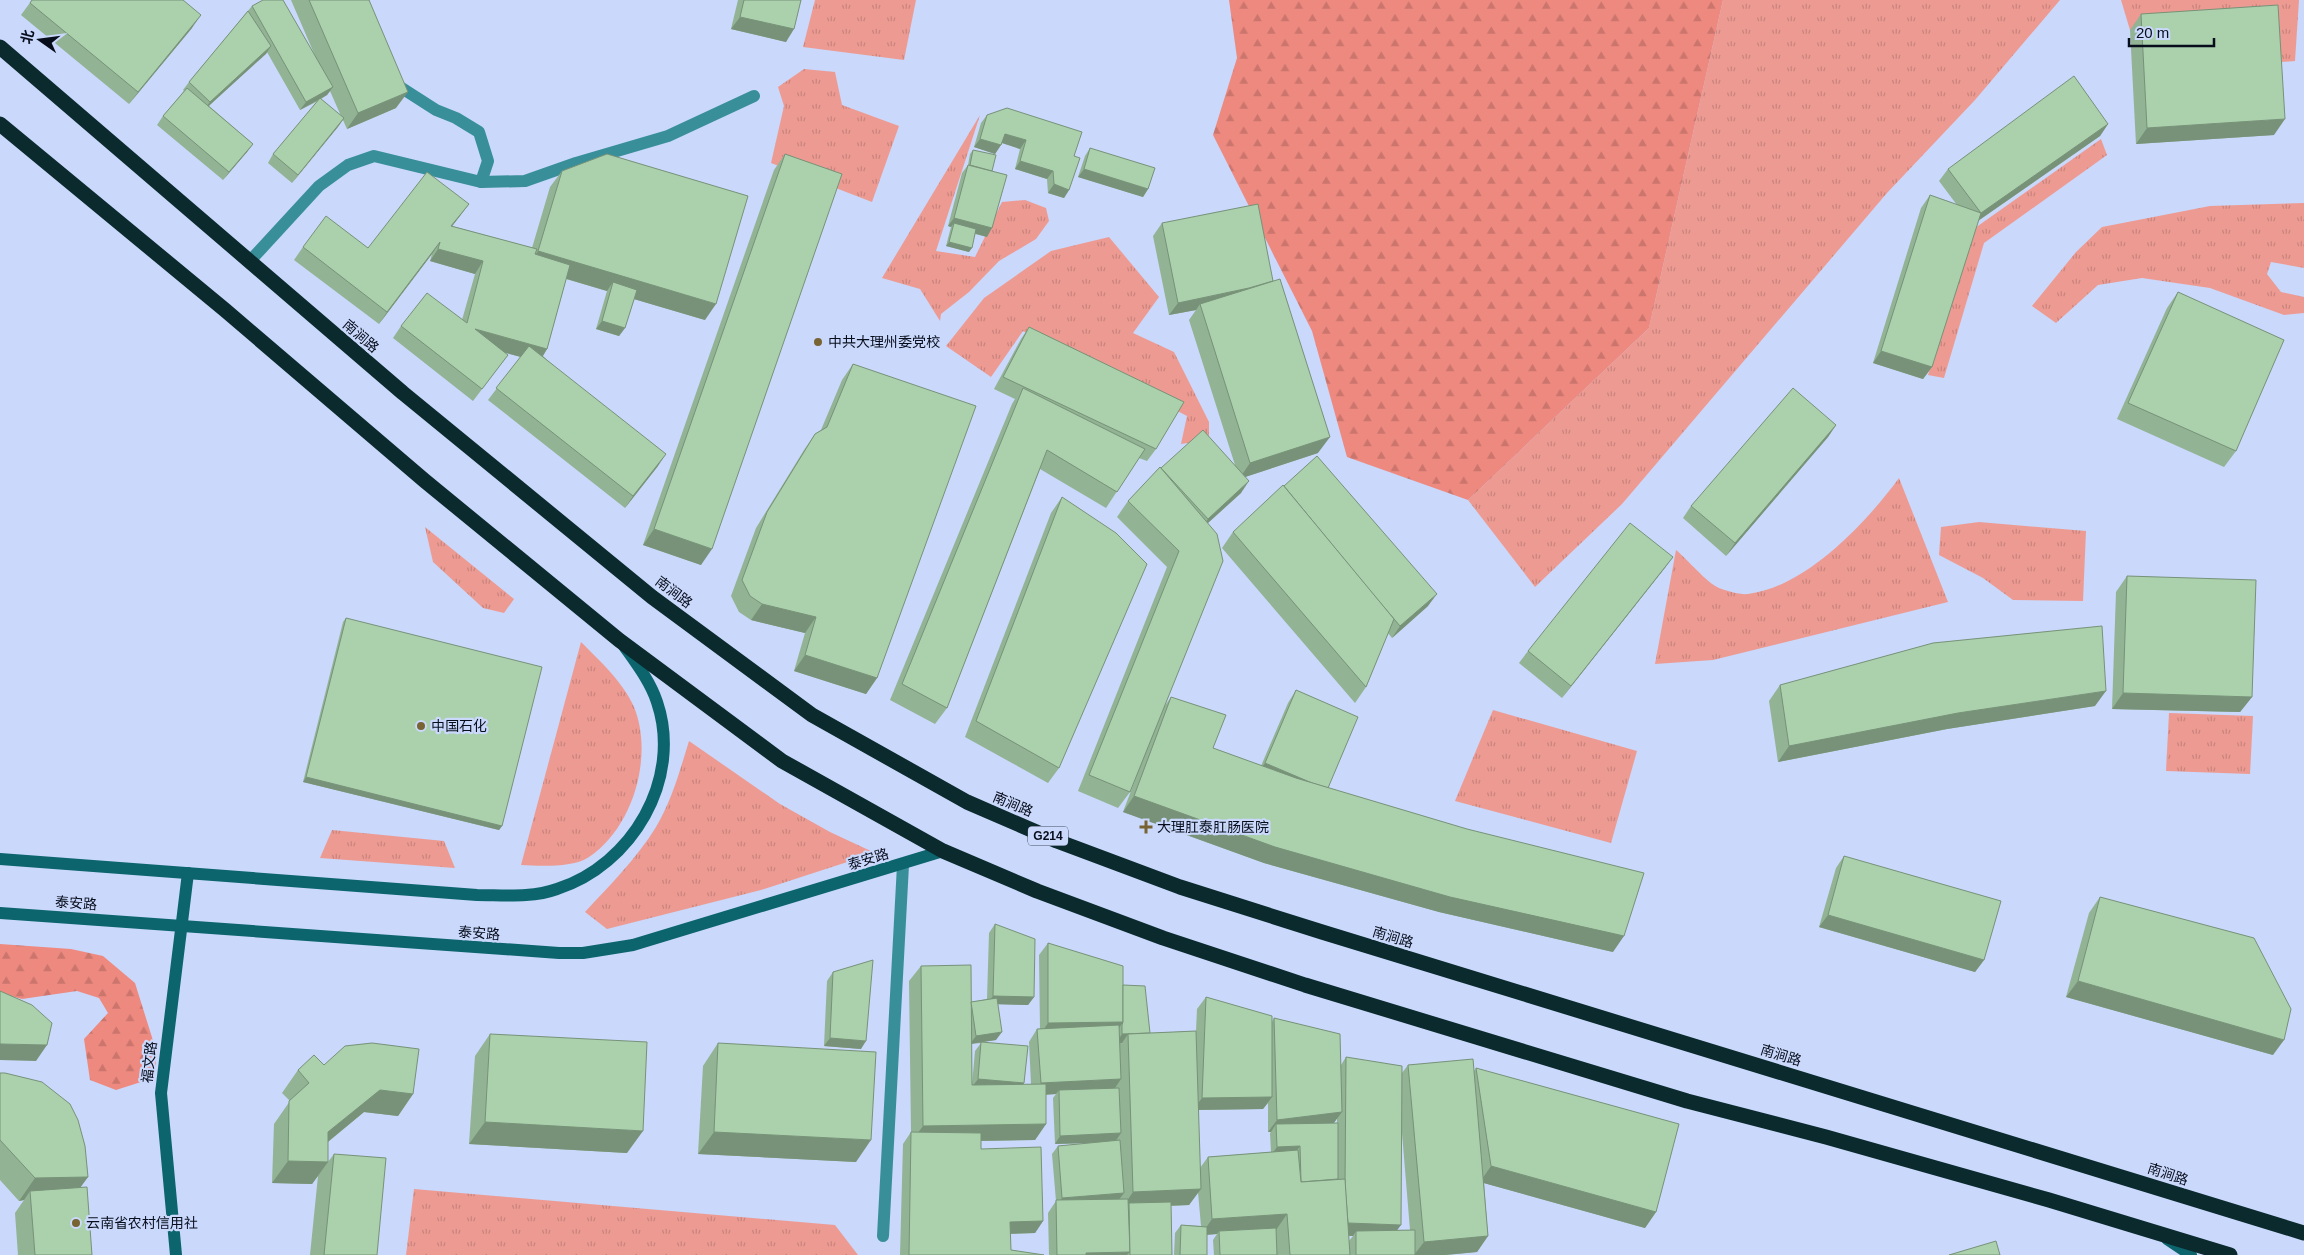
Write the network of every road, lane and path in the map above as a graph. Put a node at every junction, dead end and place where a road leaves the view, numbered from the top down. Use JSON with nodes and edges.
{"nodes":[{"id":1,"x":0,"y":47,"type":"edge"},
{"id":2,"x":388,"y":69,"type":"edge"},
{"id":3,"x":754,"y":96,"type":"dead end"},
{"id":4,"x":0,"y":124,"type":"edge"},
{"id":5,"x":481,"y":182,"type":"junction"},
{"id":6,"x":250,"y":261,"type":"junction"},
{"id":7,"x":619,"y":640,"type":"junction"},
{"id":8,"x":943,"y":851,"type":"junction"},
{"id":9,"x":0,"y":859,"type":"edge"},
{"id":10,"x":903,"y":865,"type":"junction"},
{"id":11,"x":188,"y":873,"type":"junction"},
{"id":12,"x":0,"y":913,"type":"edge"},
{"id":13,"x":182,"y":926,"type":"junction"},
{"id":14,"x":2155,"y":1230,"type":"junction"},
{"id":15,"x":2304,"y":1233,"type":"edge"},
{"id":16,"x":883,"y":1236,"type":"dead end"},
{"id":17,"x":176,"y":1255,"type":"edge"},
{"id":18,"x":2191,"y":1255,"type":"edge"},
{"id":19,"x":2230,"y":1255,"type":"edge"}],
"edges":[{"from":1,"to":6,"type":"highway","name":"南涧路","number":"G214"},
{"from":2,"to":5,"type":"street"},
{"from":3,"to":5,"type":"street"},
{"from":4,"to":7,"type":"highway"},
{"from":5,"to":6,"type":"street"},
{"from":6,"to":15,"type":"highway","name":"南涧路","number":"G214"},
{"from":7,"to":8,"type":"highway"},
{"from":7,"to":11,"type":"main road"},
{"from":8,"to":10,"type":"main road","name":"泰安路"},
{"from":8,"to":14,"type":"highway"},
{"from":9,"to":11,"type":"main road"},
{"from":10,"to":13,"type":"main road","name":"泰安路"},
{"from":10,"to":16,"type":"street"},
{"from":11,"to":13,"type":"main road","name":"福文路"},
{"from":12,"to":13,"type":"main road","name":"泰安路"},
{"from":13,"to":17,"type":"main road","name":"福文路"},
{"from":14,"to":18,"type":"main road"},
{"from":14,"to":19,"type":"highway"}]}
